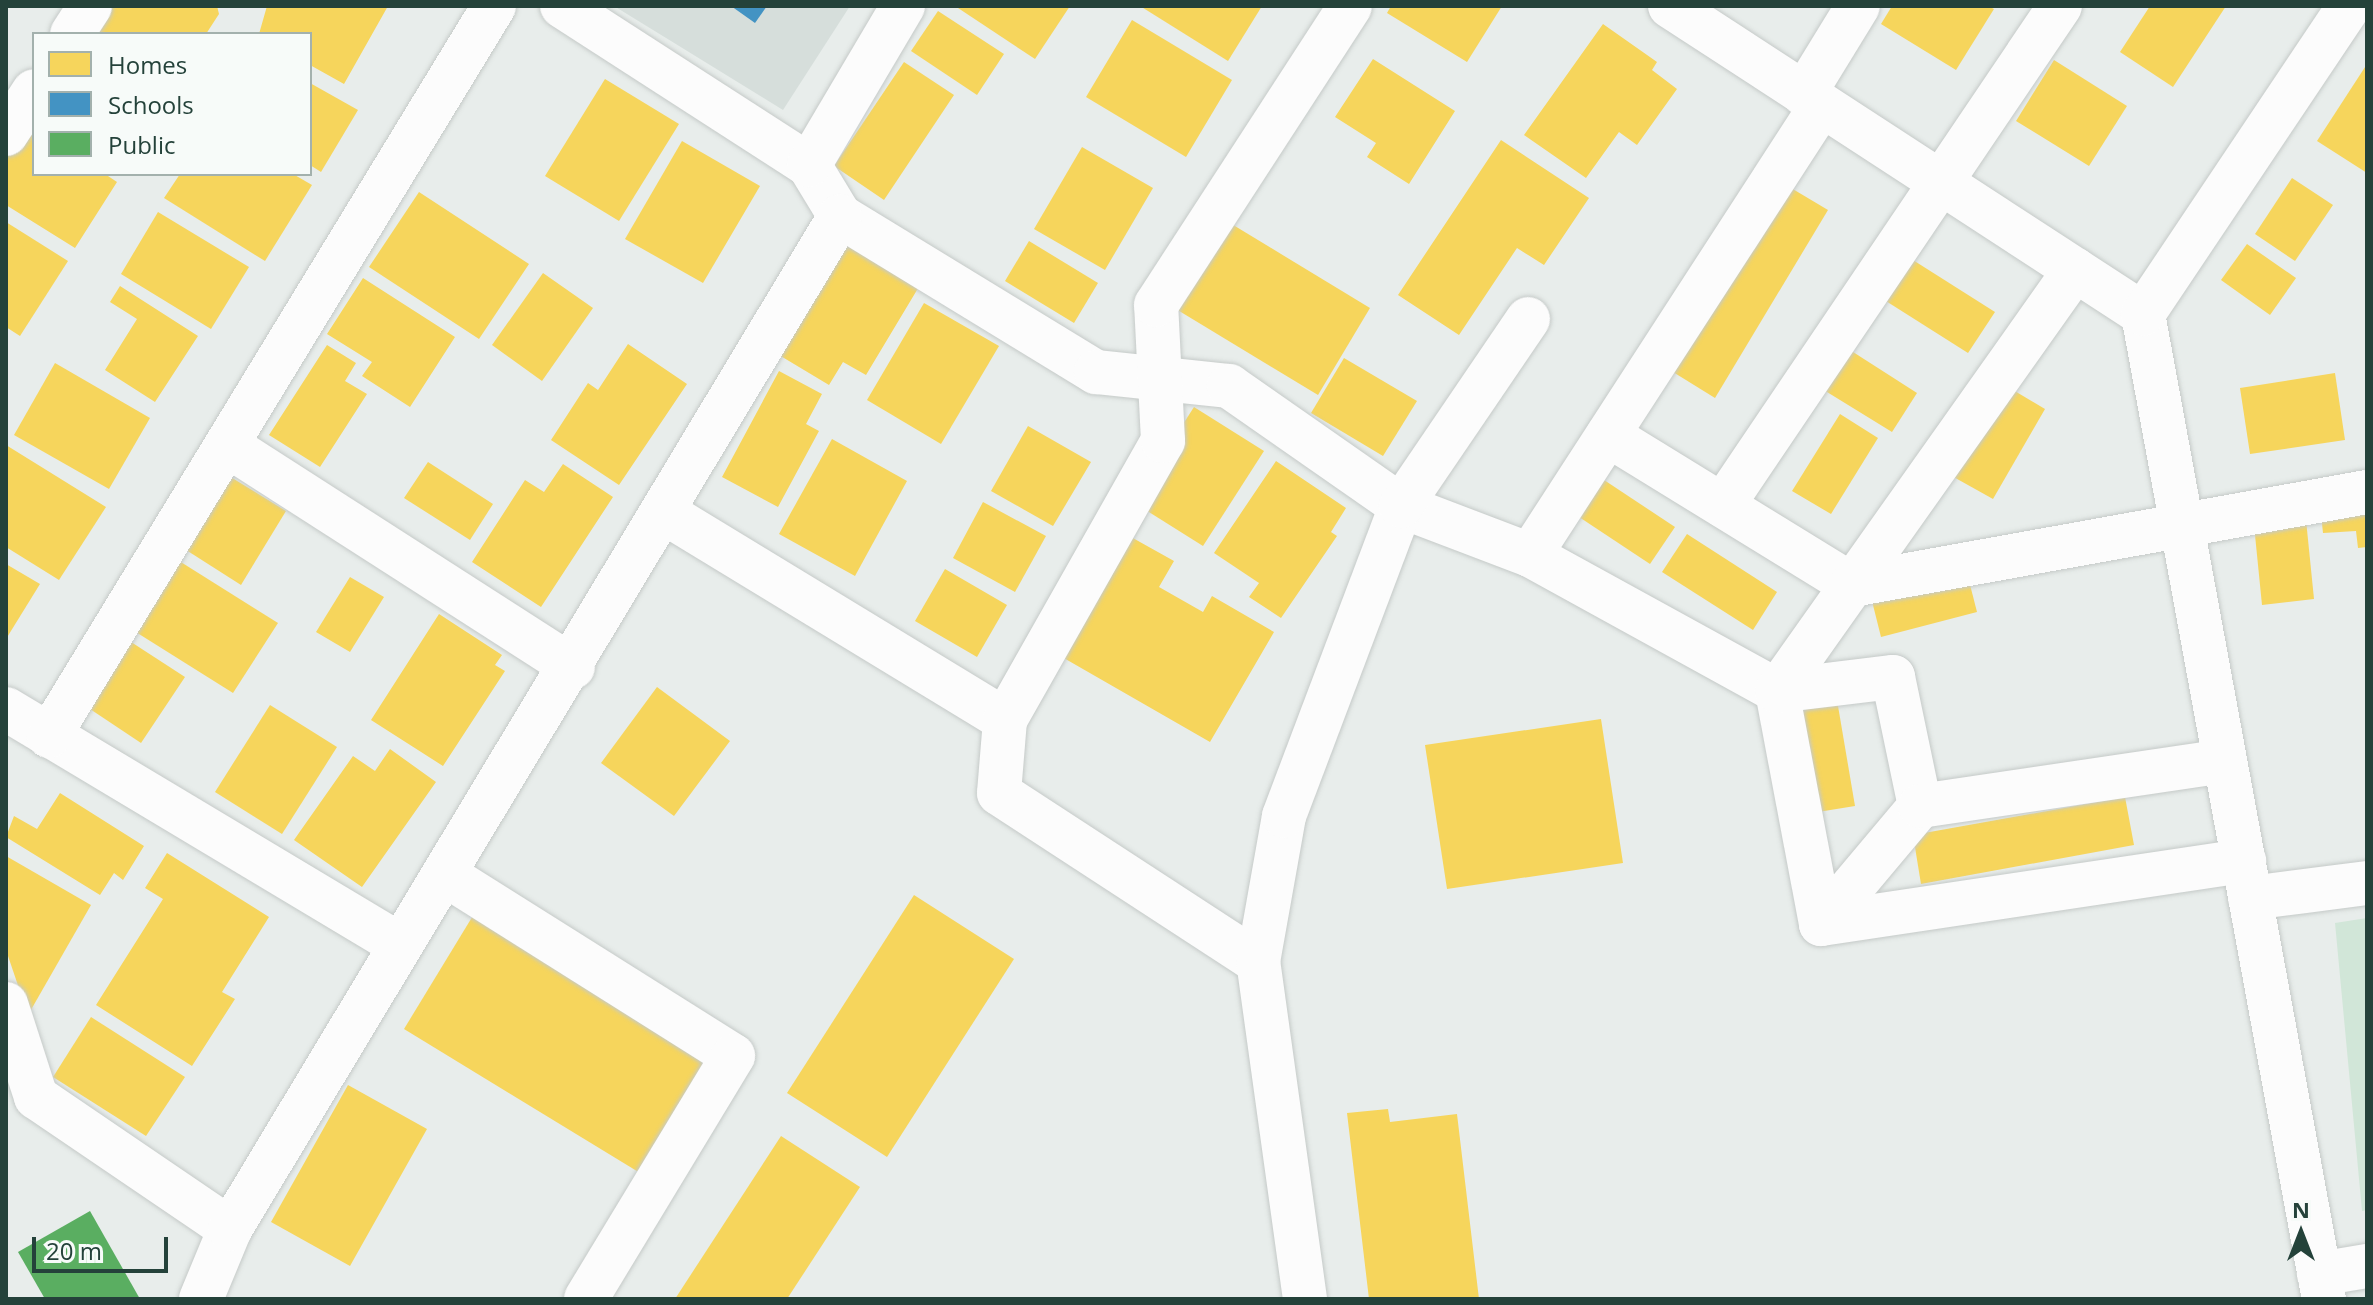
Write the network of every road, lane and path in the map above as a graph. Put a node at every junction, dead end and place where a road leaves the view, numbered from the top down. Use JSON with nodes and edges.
{"nodes":[{"id":1,"x":90,"y":6,"type":"edge"},
{"id":2,"x":494,"y":6,"type":"edge"},
{"id":3,"x":562,"y":6,"type":"edge"},
{"id":4,"x":903,"y":6,"type":"edge"},
{"id":5,"x":1350,"y":6,"type":"edge"},
{"id":6,"x":1670,"y":6,"type":"edge"},
{"id":7,"x":1858,"y":6,"type":"edge"},
{"id":8,"x":2060,"y":6,"type":"edge"},
{"id":9,"x":2349,"y":6,"type":"edge"},
{"id":10,"x":73,"y":32,"type":"edge"},
{"id":11,"x":32,"y":94,"type":"edge"},
{"id":12,"x":1812,"y":100,"type":"junction"},
{"id":13,"x":6,"y":134,"type":"edge"},
{"id":14,"x":809,"y":165,"type":"junction"},
{"id":15,"x":1939,"y":185,"type":"junction"},
{"id":16,"x":840,"y":216,"type":"junction"},
{"id":17,"x":2075,"y":270,"type":"junction"},
{"id":18,"x":2143,"y":314,"type":"junction"},
{"id":19,"x":1528,"y":319,"type":"dead end"},
{"id":20,"x":1159,"y":379,"type":"junction"},
{"id":21,"x":1608,"y":435,"type":"junction"},
{"id":22,"x":227,"y":445,"type":"junction"},
{"id":23,"x":2367,"y":492,"type":"edge"},
{"id":24,"x":1723,"y":505,"type":"junction"},
{"id":25,"x":1401,"y":506,"type":"junction"},
{"id":26,"x":665,"y":513,"type":"junction"},
{"id":27,"x":2181,"y":523,"type":"junction"},
{"id":28,"x":1530,"y":555,"type":"junction"},
{"id":29,"x":1852,"y":585,"type":"junction"},
{"id":30,"x":573,"y":667,"type":"junction"},
{"id":31,"x":1777,"y":691,"type":"junction"},
{"id":32,"x":1005,"y":720,"type":"junction"},
{"id":33,"x":19,"y":722,"type":"edge"},
{"id":34,"x":2225,"y":761,"type":"junction"},
{"id":35,"x":1920,"y":806,"type":"junction"},
{"id":36,"x":446,"y":875,"type":"junction"},
{"id":37,"x":2247,"y":880,"type":"junction"},
{"id":38,"x":2367,"y":883,"type":"edge"},
{"id":39,"x":1821,"y":924,"type":"junction"},
{"id":40,"x":400,"y":945,"type":"junction"},
{"id":41,"x":1258,"y":962,"type":"junction"},
{"id":42,"x":6,"y":1004,"type":"edge"},
{"id":43,"x":230,"y":1229,"type":"junction"},
{"id":44,"x":2367,"y":1266,"type":"edge"},
{"id":45,"x":2322,"y":1286,"type":"edge"},
{"id":46,"x":201,"y":1299,"type":"edge"},
{"id":47,"x":586,"y":1299,"type":"edge"},
{"id":48,"x":1305,"y":1299,"type":"edge"}],
"edges":[{"from":1,"to":10,"type":"street"},
{"from":2,"to":22,"type":"street"},
{"from":3,"to":14,"type":"street"},
{"from":4,"to":14,"type":"street"},
{"from":5,"to":20,"type":"street"},
{"from":6,"to":12,"type":"street"},
{"from":7,"to":12,"type":"street"},
{"from":8,"to":15,"type":"street"},
{"from":9,"to":18,"type":"street"},
{"from":11,"to":13,"type":"street"},
{"from":12,"to":15,"type":"street"},
{"from":12,"to":21,"type":"street"},
{"from":14,"to":16,"type":"street"},
{"from":15,"to":17,"type":"street"},
{"from":15,"to":24,"type":"street"},
{"from":16,"to":20,"type":"street"},
{"from":16,"to":26,"type":"street"},
{"from":17,"to":18,"type":"street"},
{"from":17,"to":29,"type":"street"},
{"from":18,"to":27,"type":"street"},
{"from":19,"to":25,"type":"street"},
{"from":20,"to":25,"type":"street"},
{"from":20,"to":32,"type":"street"},
{"from":21,"to":24,"type":"street"},
{"from":21,"to":28,"type":"street"},
{"from":22,"to":30,"type":"street"},
{"from":22,"to":33,"type":"street"},
{"from":23,"to":27,"type":"street"},
{"from":24,"to":29,"type":"street"},
{"from":25,"to":28,"type":"street"},
{"from":25,"to":41,"type":"street"},
{"from":26,"to":30,"type":"street"},
{"from":26,"to":32,"type":"street"},
{"from":27,"to":29,"type":"street"},
{"from":27,"to":34,"type":"street"},
{"from":28,"to":31,"type":"street"},
{"from":29,"to":31,"type":"street"},
{"from":30,"to":36,"type":"street"},
{"from":31,"to":35,"type":"street"},
{"from":31,"to":39,"type":"street"},
{"from":32,"to":41,"type":"street"},
{"from":33,"to":40,"type":"street"},
{"from":34,"to":35,"type":"street"},
{"from":34,"to":37,"type":"street"},
{"from":35,"to":39,"type":"street"},
{"from":36,"to":40,"type":"street"},
{"from":36,"to":47,"type":"street"},
{"from":37,"to":38,"type":"street"},
{"from":37,"to":39,"type":"street"},
{"from":37,"to":45,"type":"street"},
{"from":40,"to":43,"type":"street"},
{"from":41,"to":48,"type":"street"},
{"from":42,"to":43,"type":"street"},
{"from":43,"to":46,"type":"street"},
{"from":44,"to":45,"type":"street"}]}
